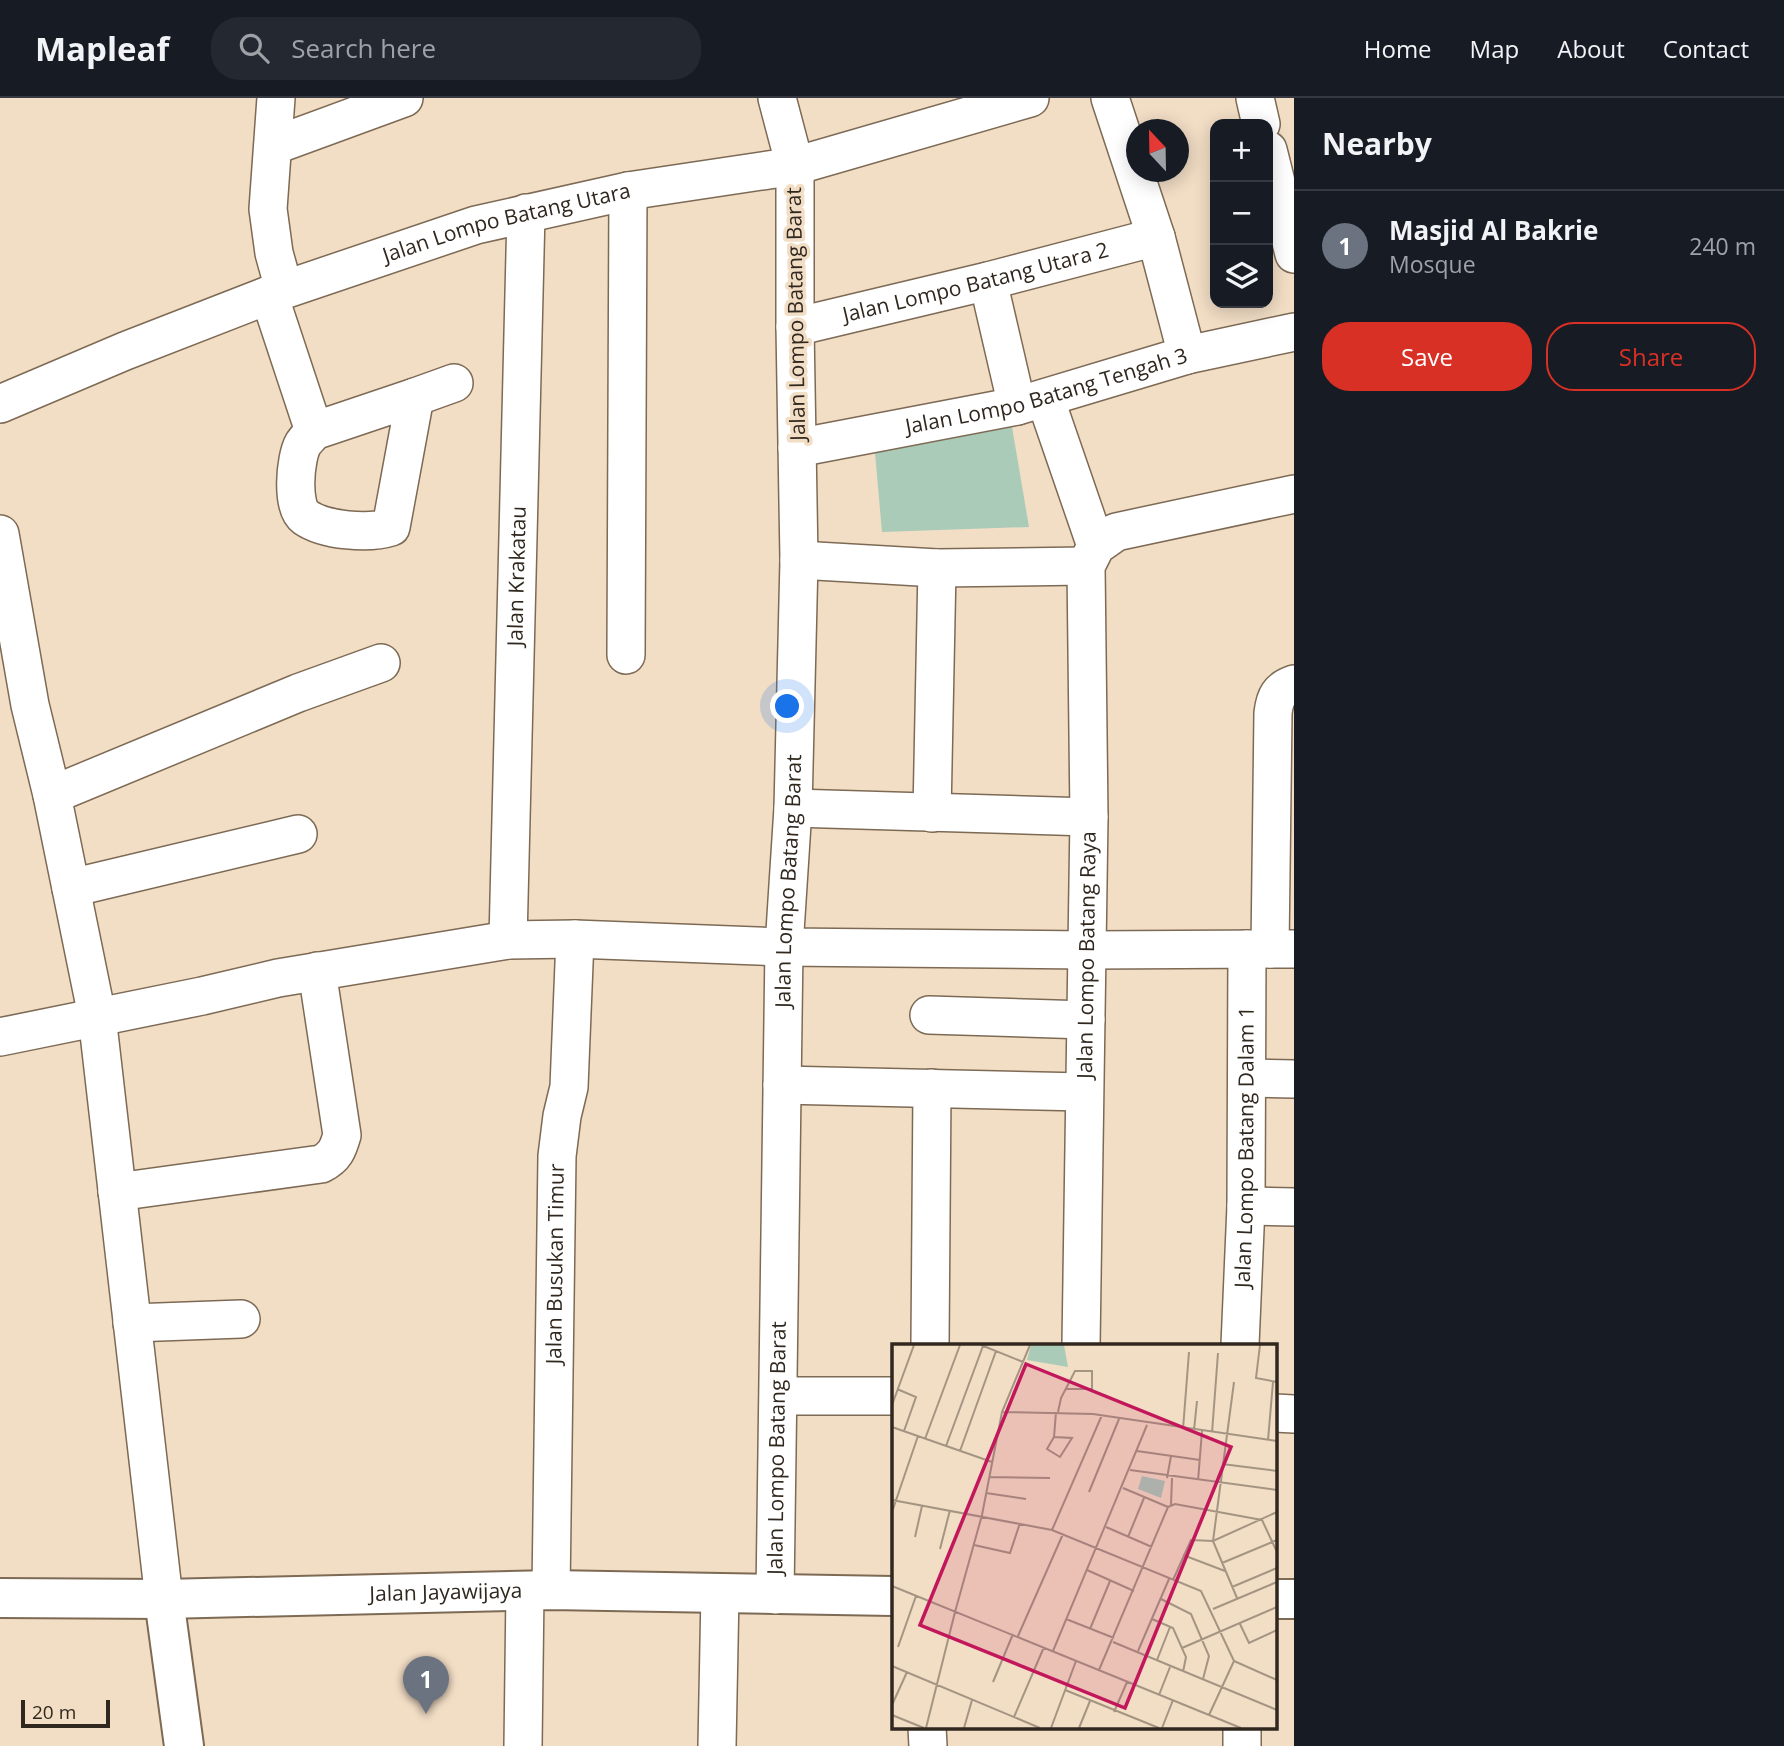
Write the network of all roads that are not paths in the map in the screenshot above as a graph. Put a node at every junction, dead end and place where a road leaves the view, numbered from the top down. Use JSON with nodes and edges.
{"nodes":[{"id":1,"x":276,"y":98,"type":"edge"},
{"id":2,"x":404,"y":98,"type":"edge"},
{"id":3,"x":777,"y":98,"type":"edge"},
{"id":4,"x":1030,"y":98,"type":"edge"},
{"id":5,"x":1110,"y":98,"type":"edge"},
{"id":6,"x":1255,"y":98,"type":"edge"},
{"id":7,"x":994,"y":103,"type":"edge"},
{"id":8,"x":1260,"y":119,"type":"edge"},
{"id":9,"x":273,"y":146,"type":"junction"},
{"id":10,"x":1273,"y":165,"type":"edge"},
{"id":11,"x":795,"y":166,"type":"junction"},
{"id":12,"x":628,"y":191,"type":"junction"},
{"id":13,"x":1288,"y":210,"type":"edge"},
{"id":14,"x":526,"y":213,"type":"junction"},
{"id":15,"x":1156,"y":237,"type":"junction"},
{"id":16,"x":1294,"y":254,"type":"edge"},
{"id":17,"x":988,"y":281,"type":"junction"},
{"id":18,"x":276,"y":292,"type":"junction"},
{"id":19,"x":794,"y":327,"type":"junction"},
{"id":20,"x":1294,"y":332,"type":"edge"},
{"id":21,"x":1187,"y":355,"type":"junction"},
{"id":22,"x":454,"y":383,"type":"dead end"},
{"id":23,"x":415,"y":397,"type":"junction"},
{"id":24,"x":1031,"y":402,"type":"junction"},
{"id":25,"x":0,"y":404,"type":"edge"},
{"id":26,"x":314,"y":431,"type":"junction"},
{"id":27,"x":797,"y":448,"type":"junction"},
{"id":28,"x":1294,"y":494,"type":"edge"},
{"id":29,"x":0,"y":534,"type":"edge"},
{"id":30,"x":1091,"y":556,"type":"junction"},
{"id":31,"x":799,"y":561,"type":"junction"},
{"id":32,"x":937,"y":568,"type":"junction"},
{"id":33,"x":625,"y":655,"type":"dead end"},
{"id":34,"x":381,"y":663,"type":"dead end"},
{"id":35,"x":1294,"y":684,"type":"edge"},
{"id":36,"x":15,"y":706,"type":"edge"},
{"id":37,"x":1283,"y":789,"type":"edge"},
{"id":38,"x":52,"y":794,"type":"junction"},
{"id":39,"x":793,"y":808,"type":"junction"},
{"id":40,"x":932,"y":813,"type":"junction"},
{"id":41,"x":1089,"y":817,"type":"junction"},
{"id":42,"x":298,"y":834,"type":"dead end"},
{"id":43,"x":71,"y":888,"type":"junction"},
{"id":44,"x":575,"y":939,"type":"junction"},
{"id":45,"x":508,"y":940,"type":"junction"},
{"id":46,"x":784,"y":947,"type":"junction"},
{"id":47,"x":1270,"y":949,"type":"edge"},
{"id":48,"x":1088,"y":950,"type":"junction"},
{"id":49,"x":317,"y":971,"type":"junction"},
{"id":50,"x":929,"y":1015,"type":"dead end"},
{"id":51,"x":97,"y":1016,"type":"junction"},
{"id":52,"x":1086,"y":1020,"type":"junction"},
{"id":53,"x":0,"y":1037,"type":"edge"},
{"id":54,"x":1247,"y":1078,"type":"junction"},
{"id":55,"x":1294,"y":1079,"type":"edge"},
{"id":56,"x":782,"y":1085,"type":"junction"},
{"id":57,"x":932,"y":1088,"type":"junction"},
{"id":58,"x":1084,"y":1092,"type":"junction"},
{"id":59,"x":117,"y":1192,"type":"junction"},
{"id":60,"x":1246,"y":1206,"type":"junction"},
{"id":61,"x":1294,"y":1207,"type":"edge"},
{"id":62,"x":241,"y":1319,"type":"dead end"},
{"id":63,"x":132,"y":1323,"type":"junction"},
{"id":64,"x":930,"y":1344,"type":"edge"},
{"id":65,"x":1080,"y":1344,"type":"edge"},
{"id":66,"x":1240,"y":1344,"type":"edge"},
{"id":67,"x":779,"y":1396,"type":"junction"},
{"id":68,"x":892,"y":1396,"type":"edge"},
{"id":69,"x":1276,"y":1413,"type":"edge"},
{"id":70,"x":1294,"y":1414,"type":"edge"},
{"id":71,"x":538,"y":1590,"type":"junction"},
{"id":72,"x":720,"y":1593,"type":"junction"},
{"id":73,"x":775,"y":1595,"type":"junction"},
{"id":74,"x":892,"y":1597,"type":"edge"},
{"id":75,"x":0,"y":1598,"type":"edge"},
{"id":76,"x":164,"y":1598,"type":"junction"},
{"id":77,"x":1276,"y":1599,"type":"edge"},
{"id":78,"x":1294,"y":1599,"type":"edge"},
{"id":79,"x":928,"y":1728,"type":"edge"},
{"id":80,"x":1242,"y":1728,"type":"edge"},
{"id":81,"x":184,"y":1746,"type":"edge"},
{"id":82,"x":523,"y":1746,"type":"edge"},
{"id":83,"x":717,"y":1746,"type":"edge"},
{"id":84,"x":928,"y":1746,"type":"edge"},
{"id":85,"x":1242,"y":1746,"type":"edge"}],
"edges":[{"from":1,"to":9,"type":"street"},
{"from":2,"to":9,"type":"street"},
{"from":3,"to":11,"type":"street","name":"Jalan Lompo Batang Barat"},
{"from":4,"to":7,"type":"street","name":"Jalan Lompo Batang Utara"},
{"from":5,"to":15,"type":"street"},
{"from":6,"to":8,"type":"street"},
{"from":7,"to":11,"type":"street","name":"Jalan Lompo Batang Utara"},
{"from":9,"to":18,"type":"street"},
{"from":10,"to":13,"type":"street"},
{"from":11,"to":12,"type":"street","name":"Jalan Lompo Batang Utara"},
{"from":11,"to":19,"type":"street","name":"Jalan Lompo Batang Barat"},
{"from":12,"to":14,"type":"street","name":"Jalan Lompo Batang Utara"},
{"from":12,"to":33,"type":"street"},
{"from":13,"to":16,"type":"street"},
{"from":14,"to":18,"type":"street","name":"Jalan Lompo Batang Utara"},
{"from":14,"to":45,"type":"street","name":"Jalan Krakatau"},
{"from":15,"to":17,"type":"street","name":"Jalan Lompo Batang Utara 2"},
{"from":15,"to":21,"type":"street"},
{"from":17,"to":19,"type":"street","name":"Jalan Lompo Batang Utara 2"},
{"from":17,"to":24,"type":"street","name":"Jalan Lompo Batang Raya"},
{"from":18,"to":25,"type":"street","name":"Jalan Lompo Batang Utara"},
{"from":18,"to":26,"type":"street"},
{"from":19,"to":27,"type":"street","name":"Jalan Lompo Batang Barat"},
{"from":20,"to":21,"type":"street","name":"Jalan Lompo Batang Tengah 3"},
{"from":21,"to":24,"type":"street","name":"Jalan Lompo Batang Tengah 3"},
{"from":22,"to":23,"type":"street"},
{"from":23,"to":26,"type":"street"},
{"from":23,"to":26,"type":"street"},
{"from":24,"to":27,"type":"street","name":"Jalan Lompo Batang Tengah 3"},
{"from":24,"to":30,"type":"street","name":"Jalan Lompo Batang Raya"},
{"from":27,"to":31,"type":"street","name":"Jalan Lompo Batang Barat"},
{"from":28,"to":30,"type":"street"},
{"from":29,"to":36,"type":"street"},
{"from":30,"to":32,"type":"street"},
{"from":30,"to":41,"type":"street","name":"Jalan Lompo Batang Raya"},
{"from":31,"to":32,"type":"street"},
{"from":31,"to":39,"type":"street","name":"Jalan Lompo Batang Barat"},
{"from":32,"to":40,"type":"street"},
{"from":34,"to":38,"type":"street"},
{"from":35,"to":37,"type":"street","name":"Jalan Lompo Batang Dalam 1"},
{"from":36,"to":38,"type":"street"},
{"from":37,"to":47,"type":"street","name":"Jalan Lompo Batang Dalam 1"},
{"from":38,"to":43,"type":"street"},
{"from":39,"to":40,"type":"street"},
{"from":39,"to":46,"type":"street","name":"Jalan Lompo Batang Barat"},
{"from":40,"to":41,"type":"street"},
{"from":41,"to":48,"type":"street","name":"Jalan Lompo Batang Raya"},
{"from":42,"to":43,"type":"street"},
{"from":43,"to":51,"type":"street"},
{"from":44,"to":45,"type":"street"},
{"from":44,"to":46,"type":"street"},
{"from":44,"to":71,"type":"street","name":"Jalan Busukan Timur"},
{"from":45,"to":49,"type":"street"},
{"from":46,"to":48,"type":"street"},
{"from":46,"to":56,"type":"street","name":"Jalan Lompo Batang Barat"},
{"from":47,"to":48,"type":"street"},
{"from":47,"to":54,"type":"street","name":"Jalan Lompo Batang Dalam 1"},
{"from":48,"to":52,"type":"street","name":"Jalan Lompo Batang Raya"},
{"from":49,"to":51,"type":"street"},
{"from":49,"to":59,"type":"street"},
{"from":50,"to":52,"type":"street"},
{"from":51,"to":53,"type":"street"},
{"from":51,"to":59,"type":"street"},
{"from":52,"to":58,"type":"street","name":"Jalan Lompo Batang Raya"},
{"from":54,"to":55,"type":"street"},
{"from":54,"to":60,"type":"street","name":"Jalan Lompo Batang Dalam 1"},
{"from":56,"to":57,"type":"street"},
{"from":56,"to":67,"type":"street","name":"Jalan Lompo Batang Barat"},
{"from":57,"to":58,"type":"street"},
{"from":57,"to":64,"type":"street"},
{"from":58,"to":65,"type":"street","name":"Jalan Lompo Batang Raya"},
{"from":59,"to":63,"type":"street"},
{"from":60,"to":61,"type":"street"},
{"from":60,"to":66,"type":"street","name":"Jalan Lompo Batang Dalam 1"},
{"from":62,"to":63,"type":"street"},
{"from":63,"to":76,"type":"street"},
{"from":67,"to":68,"type":"street"},
{"from":67,"to":73,"type":"street","name":"Jalan Lompo Batang Barat"},
{"from":69,"to":70,"type":"street"},
{"from":71,"to":72,"type":"main road","name":"Jalan Jayawijaya"},
{"from":71,"to":76,"type":"main road","name":"Jalan Jayawijaya"},
{"from":71,"to":82,"type":"street","name":"Jalan Busukan Timur"},
{"from":72,"to":73,"type":"main road","name":"Jalan Jayawijaya"},
{"from":72,"to":83,"type":"street"},
{"from":73,"to":74,"type":"main road","name":"Jalan Jayawijaya"},
{"from":75,"to":76,"type":"main road","name":"Jalan Jayawijaya"},
{"from":76,"to":81,"type":"main road"},
{"from":77,"to":78,"type":"main road"},
{"from":79,"to":84,"type":"street"},
{"from":80,"to":85,"type":"street"}]}
